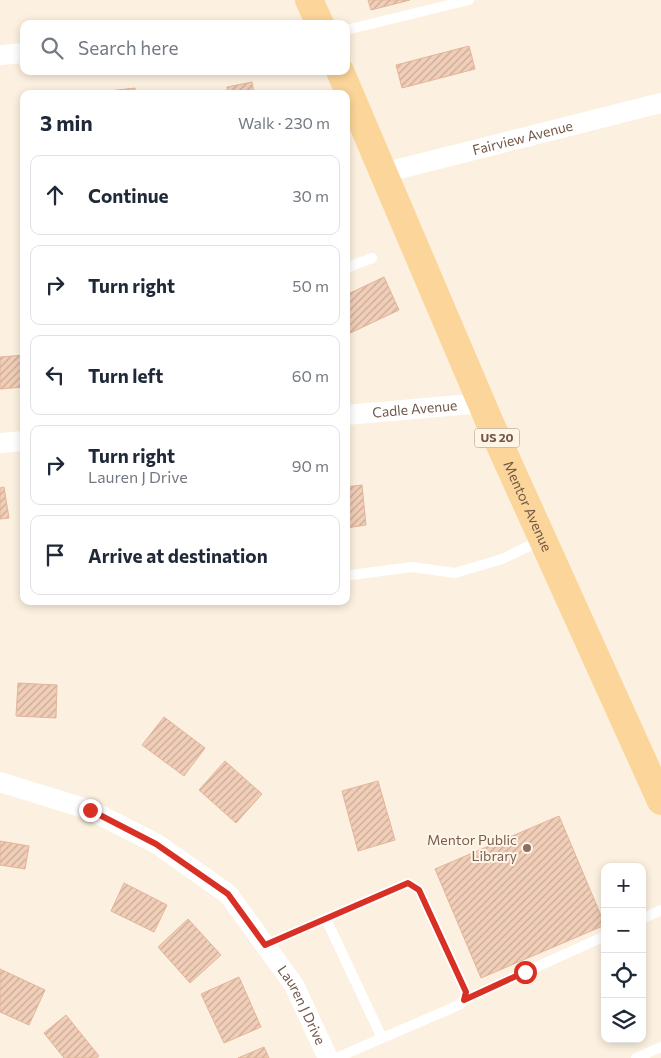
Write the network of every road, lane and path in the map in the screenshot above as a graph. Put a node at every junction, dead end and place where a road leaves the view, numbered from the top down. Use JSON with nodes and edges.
{"nodes":[{"id":1,"x":309,"y":0,"type":"edge"},
{"id":2,"x":469,"y":0,"type":"edge"},
{"id":3,"x":318,"y":20,"type":"edge"},
{"id":4,"x":350,"y":29,"type":"edge"},
{"id":5,"x":20,"y":54,"type":"edge"},
{"id":6,"x":0,"y":55,"type":"edge"},
{"id":7,"x":342,"y":75,"type":"edge"},
{"id":8,"x":348,"y":90,"type":"edge"},
{"id":9,"x":350,"y":95,"type":"edge"},
{"id":10,"x":661,"y":103,"type":"edge"},
{"id":11,"x":383,"y":173,"type":"junction"},
{"id":12,"x":372,"y":258,"type":"dead end"},
{"id":13,"x":350,"y":266,"type":"edge"},
{"id":14,"x":482,"y":403,"type":"junction"},
{"id":15,"x":350,"y":414,"type":"edge"},
{"id":16,"x":20,"y":441,"type":"edge"},
{"id":17,"x":0,"y":443,"type":"edge"},
{"id":18,"x":543,"y":539,"type":"junction"},
{"id":19,"x":350,"y":575,"type":"edge"},
{"id":20,"x":0,"y":782,"type":"edge"},
{"id":21,"x":659,"y":790,"type":"edge"},
{"id":22,"x":661,"y":910,"type":"edge"},
{"id":23,"x":646,"y":917,"type":"edge"},
{"id":24,"x":326,"y":918,"type":"junction"},
{"id":25,"x":601,"y":938,"type":"edge"},
{"id":26,"x":265,"y":945,"type":"junction"},
{"id":27,"x":464,"y":1000,"type":"junction"},
{"id":28,"x":382,"y":1038,"type":"junction"},
{"id":29,"x":661,"y":1047,"type":"edge"},
{"id":30,"x":328,"y":1058,"type":"edge"},
{"id":31,"x":336,"y":1058,"type":"edge"},
{"id":32,"x":636,"y":1058,"type":"edge"}],
"edges":[{"from":1,"to":3,"type":"main road"},
{"from":2,"to":4,"type":"lane"},
{"from":5,"to":6,"type":"street"},
{"from":7,"to":8,"type":"main road","name":"Mentor Avenue","number":"US 20"},
{"from":9,"to":11,"type":"main road","name":"Mentor Avenue","number":"US 20"},
{"from":10,"to":11,"type":"street","name":"Fairview Avenue"},
{"from":11,"to":14,"type":"main road","name":"Mentor Avenue","number":"US 20"},
{"from":12,"to":13,"type":"lane"},
{"from":14,"to":15,"type":"street","name":"Cadle Avenue"},
{"from":14,"to":18,"type":"main road","name":"Mentor Avenue","number":"US 20"},
{"from":16,"to":17,"type":"street"},
{"from":18,"to":19,"type":"lane"},
{"from":18,"to":21,"type":"main road","name":"Mentor Avenue","number":"US 20"},
{"from":20,"to":26,"type":"street","name":"Lauren J Drive"},
{"from":22,"to":23,"type":"lane"},
{"from":24,"to":26,"type":"lane"},
{"from":24,"to":27,"type":"lane"},
{"from":24,"to":28,"type":"lane"},
{"from":25,"to":27,"type":"lane"},
{"from":26,"to":30,"type":"street","name":"Lauren J Drive"},
{"from":27,"to":28,"type":"lane"},
{"from":28,"to":31,"type":"lane"},
{"from":29,"to":32,"type":"lane"}]}
